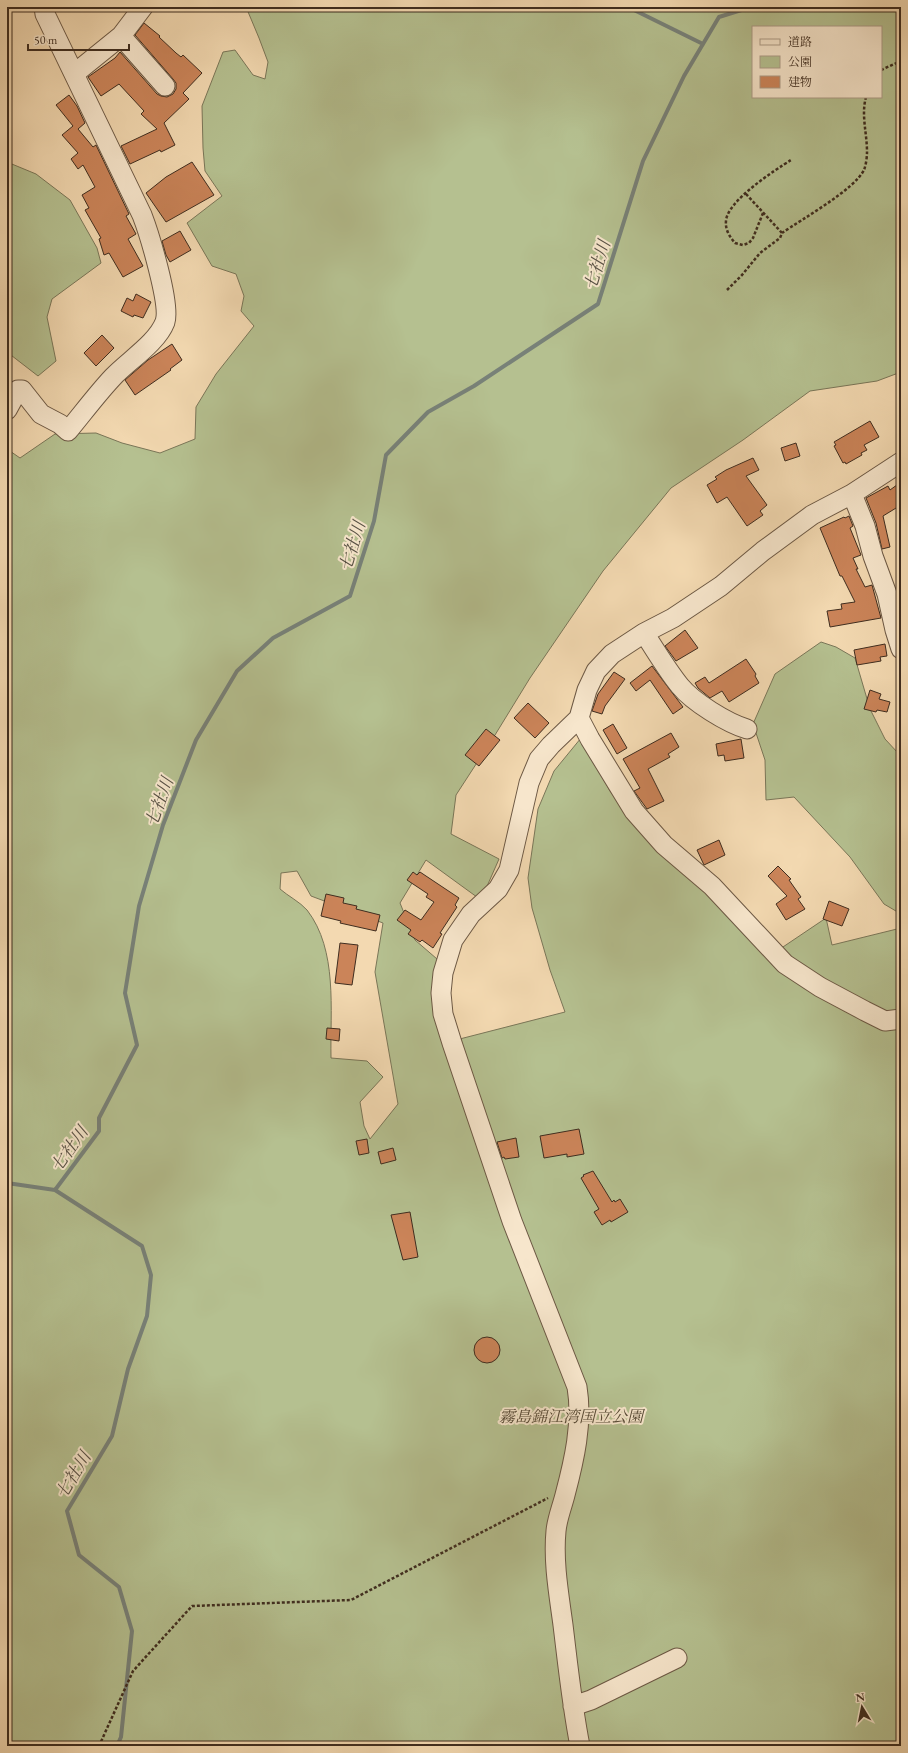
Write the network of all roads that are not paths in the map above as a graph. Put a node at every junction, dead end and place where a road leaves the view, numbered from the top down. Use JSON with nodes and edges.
{"nodes":[{"id":1,"x":44,"y":7,"type":"edge"},
{"id":2,"x":143,"y":7,"type":"edge"},
{"id":3,"x":121,"y":36,"type":"junction"},
{"id":4,"x":74,"y":74,"type":"junction"},
{"id":5,"x":165,"y":86,"type":"dead end"},
{"id":6,"x":7,"y":410,"type":"edge"},
{"id":7,"x":901,"y":462,"type":"edge"},
{"id":8,"x":852,"y":494,"type":"junction"},
{"id":9,"x":644,"y":633,"type":"junction"},
{"id":10,"x":901,"y":648,"type":"edge"},
{"id":11,"x":579,"y":718,"type":"junction"},
{"id":12,"x":746,"y":729,"type":"dead end"},
{"id":13,"x":901,"y":1019,"type":"edge"},
{"id":14,"x":676,"y":1658,"type":"dead end"},
{"id":15,"x":572,"y":1706,"type":"junction"},
{"id":16,"x":580,"y":1746,"type":"edge"}],
"edges":[{"from":1,"to":4,"type":"street"},
{"from":2,"to":3,"type":"street"},
{"from":3,"to":4,"type":"street"},
{"from":3,"to":5,"type":"street"},
{"from":4,"to":6,"type":"street"},
{"from":7,"to":8,"type":"street"},
{"from":8,"to":9,"type":"street"},
{"from":8,"to":10,"type":"street"},
{"from":9,"to":11,"type":"street"},
{"from":9,"to":12,"type":"street"},
{"from":11,"to":13,"type":"street"},
{"from":11,"to":15,"type":"street"},
{"from":14,"to":15,"type":"street"},
{"from":15,"to":16,"type":"street"}]}
